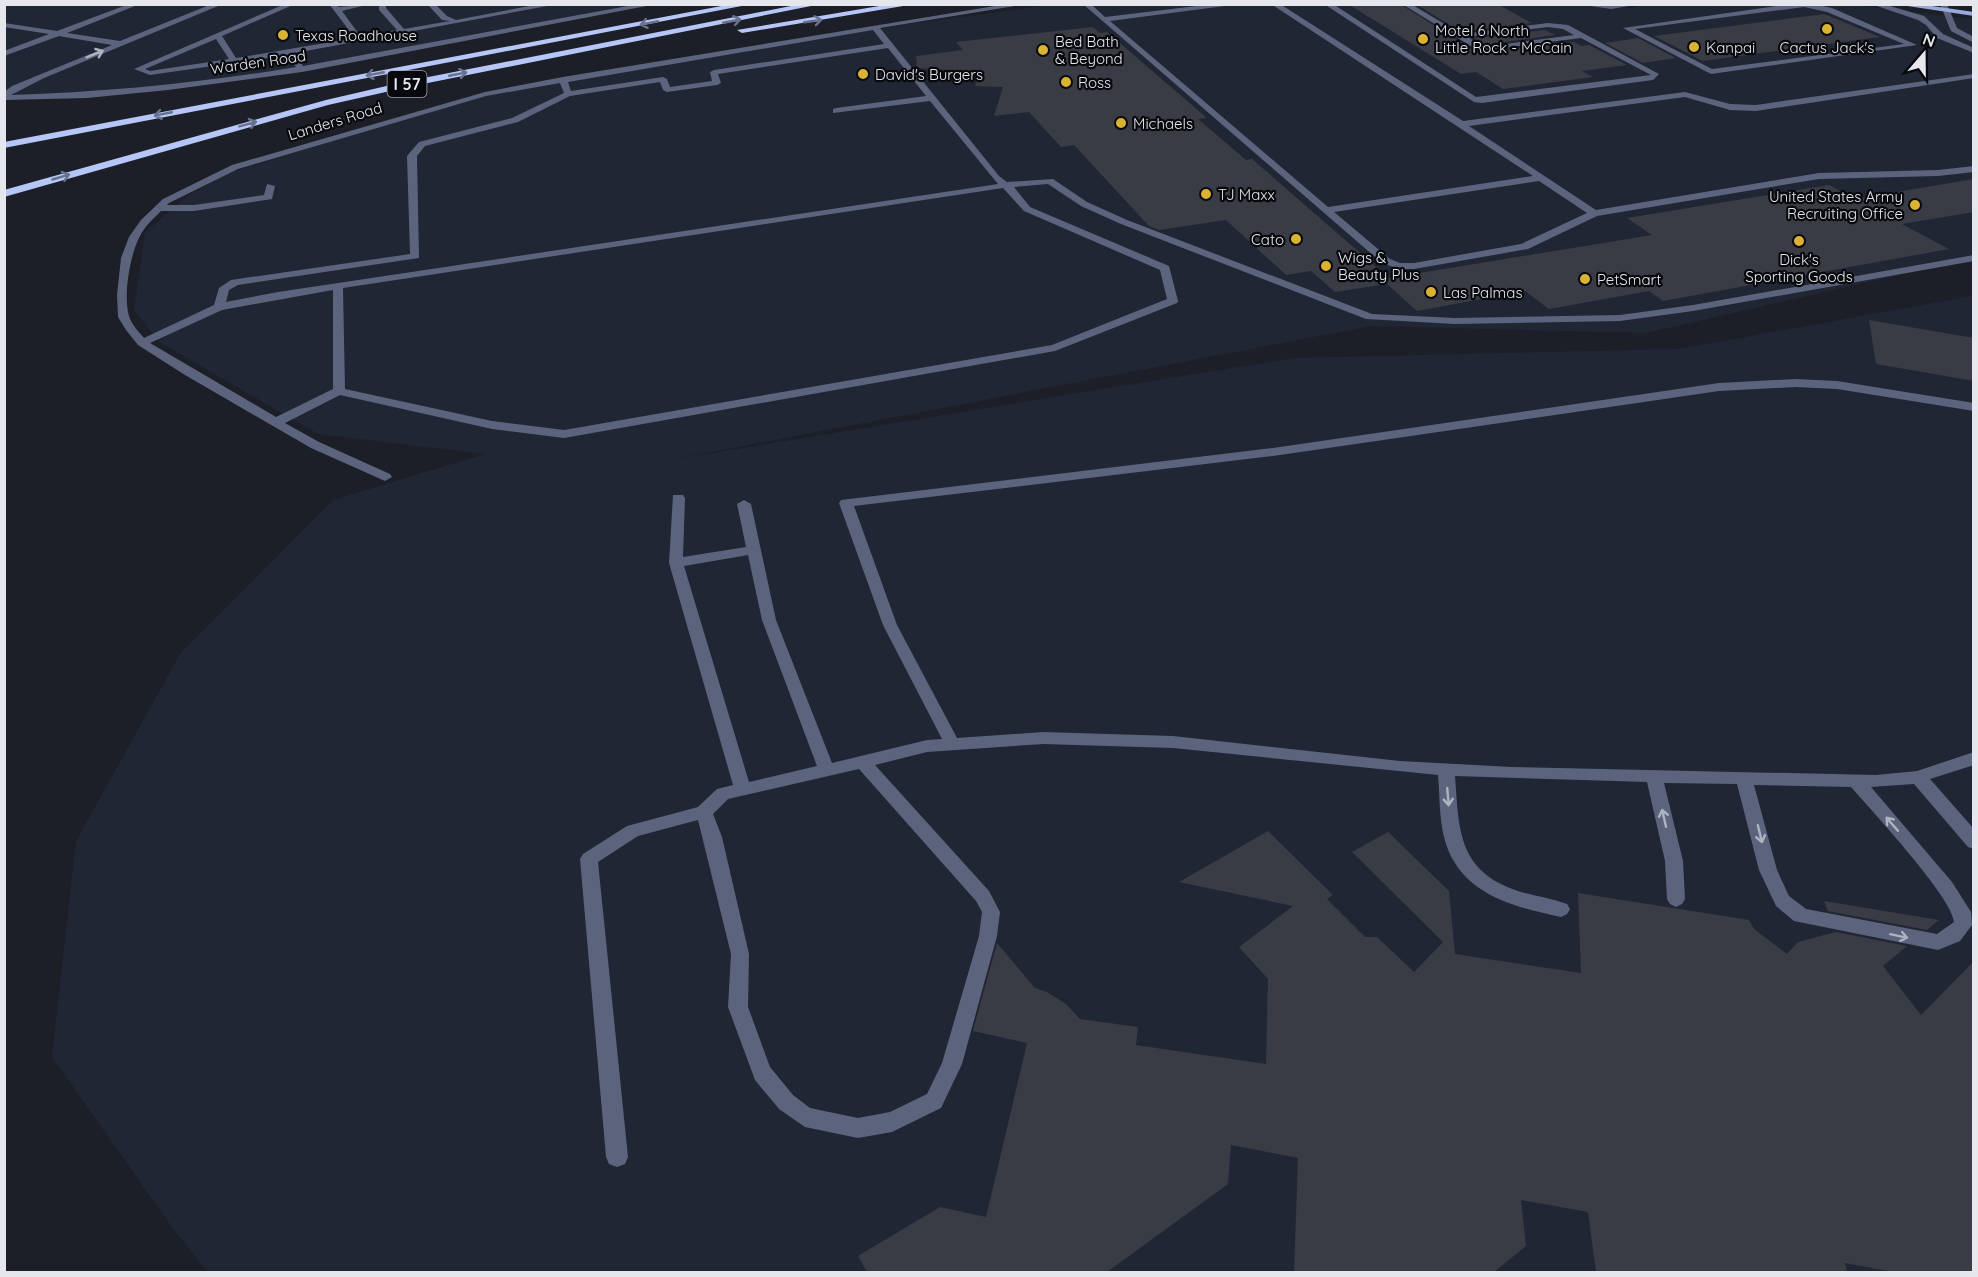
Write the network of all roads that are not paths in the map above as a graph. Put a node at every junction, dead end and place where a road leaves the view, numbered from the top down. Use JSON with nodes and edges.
{"nodes":[{"id":1,"x":137,"y":4,"type":"edge"},
{"id":2,"x":220,"y":4,"type":"edge"},
{"id":3,"x":292,"y":4,"type":"edge"},
{"id":4,"x":368,"y":4,"type":"edge"},
{"id":5,"x":383,"y":4,"type":"edge"},
{"id":6,"x":430,"y":4,"type":"edge"},
{"id":7,"x":438,"y":4,"type":"edge"},
{"id":8,"x":493,"y":4,"type":"edge"},
{"id":9,"x":555,"y":4,"type":"edge"},
{"id":10,"x":748,"y":4,"type":"edge"},
{"id":11,"x":817,"y":4,"type":"edge"},
{"id":12,"x":911,"y":4,"type":"edge"},
{"id":13,"x":1024,"y":4,"type":"edge"},
{"id":14,"x":1086,"y":4,"type":"edge"},
{"id":15,"x":1237,"y":4,"type":"edge"},
{"id":16,"x":1274,"y":4,"type":"edge"},
{"id":17,"x":1327,"y":4,"type":"edge"},
{"id":18,"x":1406,"y":4,"type":"edge"},
{"id":19,"x":1580,"y":4,"type":"edge"},
{"id":20,"x":1638,"y":4,"type":"edge"},
{"id":21,"x":1874,"y":4,"type":"edge"},
{"id":22,"x":1897,"y":4,"type":"edge"},
{"id":23,"x":394,"y":5,"type":"edge"},
{"id":24,"x":1809,"y":6,"type":"edge"},
{"id":25,"x":334,"y":7,"type":"edge"},
{"id":26,"x":658,"y":7,"type":"edge"},
{"id":27,"x":1602,"y":7,"type":"junction"},
{"id":28,"x":1944,"y":7,"type":"edge"},
{"id":29,"x":503,"y":14,"type":"junction"},
{"id":30,"x":1611,"y":14,"type":"dead end"},
{"id":31,"x":1974,"y":14,"type":"edge"},
{"id":32,"x":1104,"y":19,"type":"junction"},
{"id":33,"x":455,"y":21,"type":"junction"},
{"id":34,"x":1619,"y":21,"type":"dead end"},
{"id":35,"x":1929,"y":23,"type":"junction"},
{"id":36,"x":396,"y":24,"type":"junction"},
{"id":37,"x":4,"y":25,"type":"edge"},
{"id":38,"x":16,"y":26,"type":"junction"},
{"id":39,"x":439,"y":26,"type":"junction"},
{"id":40,"x":875,"y":27,"type":"junction"},
{"id":41,"x":1627,"y":28,"type":"junction"},
{"id":42,"x":518,"y":29,"type":"junction"},
{"id":43,"x":4,"y":30,"type":"edge"},
{"id":44,"x":403,"y":32,"type":"junction"},
{"id":45,"x":59,"y":33,"type":"junction"},
{"id":46,"x":218,"y":35,"type":"junction"},
{"id":47,"x":1460,"y":36,"type":"junction"},
{"id":48,"x":1582,"y":36,"type":"junction"},
{"id":49,"x":360,"y":40,"type":"junction"},
{"id":50,"x":1971,"y":40,"type":"edge"},
{"id":51,"x":451,"y":42,"type":"junction"},
{"id":52,"x":122,"y":44,"type":"junction"},
{"id":53,"x":890,"y":45,"type":"junction"},
{"id":54,"x":1974,"y":51,"type":"edge"},
{"id":55,"x":290,"y":52,"type":"junction"},
{"id":56,"x":568,"y":53,"type":"junction"},
{"id":57,"x":4,"y":54,"type":"edge"},
{"id":58,"x":451,"y":60,"type":"junction"},
{"id":59,"x":235,"y":62,"type":"junction"},
{"id":60,"x":302,"y":70,"type":"junction"},
{"id":61,"x":1974,"y":76,"type":"edge"},
{"id":62,"x":563,"y":79,"type":"junction"},
{"id":63,"x":568,"y":94,"type":"junction"},
{"id":64,"x":4,"y":97,"type":"edge"},
{"id":65,"x":933,"y":98,"type":"junction"},
{"id":66,"x":836,"y":111,"type":"dead end"},
{"id":67,"x":1461,"y":124,"type":"junction"},
{"id":68,"x":4,"y":145,"type":"edge"},
{"id":69,"x":1974,"y":168,"type":"edge"},
{"id":70,"x":1539,"y":178,"type":"junction"},
{"id":71,"x":1005,"y":185,"type":"junction"},
{"id":72,"x":270,"y":186,"type":"dead end"},
{"id":73,"x":4,"y":194,"type":"edge"},
{"id":74,"x":158,"y":208,"type":"junction"},
{"id":75,"x":1326,"y":210,"type":"junction"},
{"id":76,"x":1594,"y":213,"type":"junction"},
{"id":77,"x":415,"y":256,"type":"junction"},
{"id":78,"x":1974,"y":258,"type":"edge"},
{"id":79,"x":414,"y":275,"type":"junction"},
{"id":80,"x":338,"y":286,"type":"junction"},
{"id":81,"x":219,"y":307,"type":"junction"},
{"id":82,"x":142,"y":342,"type":"junction"},
{"id":83,"x":339,"y":392,"type":"junction"},
{"id":84,"x":1974,"y":407,"type":"edge"},
{"id":85,"x":276,"y":422,"type":"junction"},
{"id":86,"x":385,"y":477,"type":"dead end"},
{"id":87,"x":678,"y":498,"type":"dead end"},
{"id":88,"x":744,"y":504,"type":"dead end"},
{"id":89,"x":754,"y":550,"type":"junction"},
{"id":90,"x":676,"y":563,"type":"junction"},
{"id":91,"x":953,"y":745,"type":"junction"},
{"id":92,"x":1974,"y":758,"type":"edge"},
{"id":93,"x":862,"y":762,"type":"junction"},
{"id":94,"x":827,"y":770,"type":"junction"},
{"id":95,"x":1446,"y":770,"type":"junction"},
{"id":96,"x":1654,"y":776,"type":"junction"},
{"id":97,"x":1918,"y":777,"type":"junction"},
{"id":98,"x":1744,"y":778,"type":"junction"},
{"id":99,"x":1856,"y":781,"type":"junction"},
{"id":100,"x":743,"y":790,"type":"junction"},
{"id":101,"x":704,"y":812,"type":"junction"},
{"id":102,"x":1974,"y":842,"type":"edge"},
{"id":103,"x":1676,"y":899,"type":"dead end"},
{"id":104,"x":1562,"y":909,"type":"dead end"},
{"id":105,"x":617,"y":1157,"type":"dead end"}],
"edges":[{"from":1,"to":45,"type":"street"},
{"from":2,"to":52,"type":"street"},
{"from":3,"to":46,"type":"street"},
{"from":4,"to":25,"type":"street"},
{"from":5,"to":36,"type":"street"},
{"from":6,"to":33,"type":"street"},
{"from":7,"to":33,"type":"street"},
{"from":8,"to":29,"type":"street"},
{"from":9,"to":29,"type":"street"},
{"from":10,"to":58,"type":"highway","number":"I 57","one_way":true},
{"from":56,"to":11,"type":"highway","number":"I 57","one_way":true},
{"from":56,"to":12,"type":"highway","one_way":true},
{"from":13,"to":40,"type":"street","name":"Landers Road"},
{"from":14,"to":32,"type":"street"},
{"from":15,"to":32,"type":"street"},
{"from":16,"to":67,"type":"street"},
{"from":17,"to":48,"type":"street"},
{"from":18,"to":47,"type":"street"},
{"from":19,"to":27,"type":"street"},
{"from":20,"to":27,"type":"street"},
{"from":21,"to":35,"type":"street"},
{"from":22,"to":28,"type":"main road"},
{"from":23,"to":36,"type":"street"},
{"from":24,"to":41,"type":"street"},
{"from":24,"to":41,"type":"street"},
{"from":25,"to":49,"type":"street"},
{"from":26,"to":42,"type":"street","name":"Warden Road"},
{"from":26,"to":58,"type":"highway"},
{"from":27,"to":30,"type":"street"},
{"from":28,"to":31,"type":"main road"},
{"from":28,"to":35,"type":"street"},
{"from":28,"to":50,"type":"street"},
{"from":29,"to":33,"type":"street"},
{"from":29,"to":42,"type":"street"},
{"from":32,"to":75,"type":"street"},
{"from":33,"to":39,"type":"street"},
{"from":34,"to":41,"type":"street"},
{"from":35,"to":54,"type":"street"},
{"from":36,"to":44,"type":"street"},
{"from":37,"to":38,"type":"street"},
{"from":38,"to":43,"type":"street"},
{"from":38,"to":45,"type":"street"},
{"from":39,"to":44,"type":"street"},
{"from":39,"to":51,"type":"street"},
{"from":40,"to":53,"type":"street"},
{"from":40,"to":62,"type":"street","name":"Landers Road"},
{"from":42,"to":51,"type":"street","name":"Warden Road"},
{"from":44,"to":49,"type":"street"},
{"from":45,"to":52,"type":"street"},
{"from":45,"to":57,"type":"street"},
{"from":46,"to":59,"type":"street"},
{"from":46,"to":59,"type":"street"},
{"from":47,"to":48,"type":"street"},
{"from":47,"to":48,"type":"street"},
{"from":49,"to":55,"type":"street"},
{"from":51,"to":60,"type":"street","name":"Warden Road"},
{"from":64,"to":52,"type":"street","one_way":true},
{"from":53,"to":63,"type":"street"},
{"from":53,"to":65,"type":"street"},
{"from":55,"to":59,"type":"street"},
{"from":55,"to":60,"type":"street"},
{"from":73,"to":56,"type":"highway","number":"I 57","one_way":true},
{"from":58,"to":68,"type":"highway","number":"I 57","one_way":true},
{"from":60,"to":64,"type":"street","name":"Warden Road"},
{"from":61,"to":67,"type":"street"},
{"from":62,"to":63,"type":"street"},
{"from":62,"to":74,"type":"street","name":"Landers Road"},
{"from":63,"to":77,"type":"street"},
{"from":65,"to":66,"type":"street"},
{"from":65,"to":71,"type":"street"},
{"from":67,"to":70,"type":"street"},
{"from":69,"to":76,"type":"street"},
{"from":70,"to":75,"type":"street"},
{"from":70,"to":76,"type":"street"},
{"from":71,"to":78,"type":"street"},
{"from":71,"to":79,"type":"street"},
{"from":71,"to":83,"type":"street"},
{"from":72,"to":74,"type":"street"},
{"from":74,"to":82,"type":"street","name":"Landers Road"},
{"from":75,"to":76,"type":"street"},
{"from":77,"to":79,"type":"street"},
{"from":77,"to":81,"type":"street"},
{"from":79,"to":80,"type":"street"},
{"from":80,"to":81,"type":"street"},
{"from":80,"to":83,"type":"street"},
{"from":81,"to":82,"type":"street"},
{"from":82,"to":85,"type":"street","name":"Landers Road"},
{"from":83,"to":85,"type":"street"},
{"from":84,"to":91,"type":"street"},
{"from":85,"to":86,"type":"street","name":"Landers Road"},
{"from":87,"to":90,"type":"street"},
{"from":88,"to":89,"type":"street"},
{"from":89,"to":90,"type":"street"},
{"from":89,"to":94,"type":"street"},
{"from":90,"to":100,"type":"street"},
{"from":91,"to":93,"type":"street"},
{"from":91,"to":95,"type":"street"},
{"from":92,"to":97,"type":"street"},
{"from":93,"to":94,"type":"street"},
{"from":93,"to":101,"type":"street"},
{"from":94,"to":100,"type":"street"},
{"from":95,"to":96,"type":"street"},
{"from":95,"to":104,"type":"street","one_way":true},
{"from":96,"to":98,"type":"street"},
{"from":103,"to":96,"type":"street","one_way":true},
{"from":97,"to":99,"type":"street"},
{"from":97,"to":102,"type":"street"},
{"from":98,"to":99,"type":"street"},
{"from":98,"to":99,"type":"street","one_way":true},
{"from":100,"to":101,"type":"street"},
{"from":101,"to":105,"type":"street"}]}
